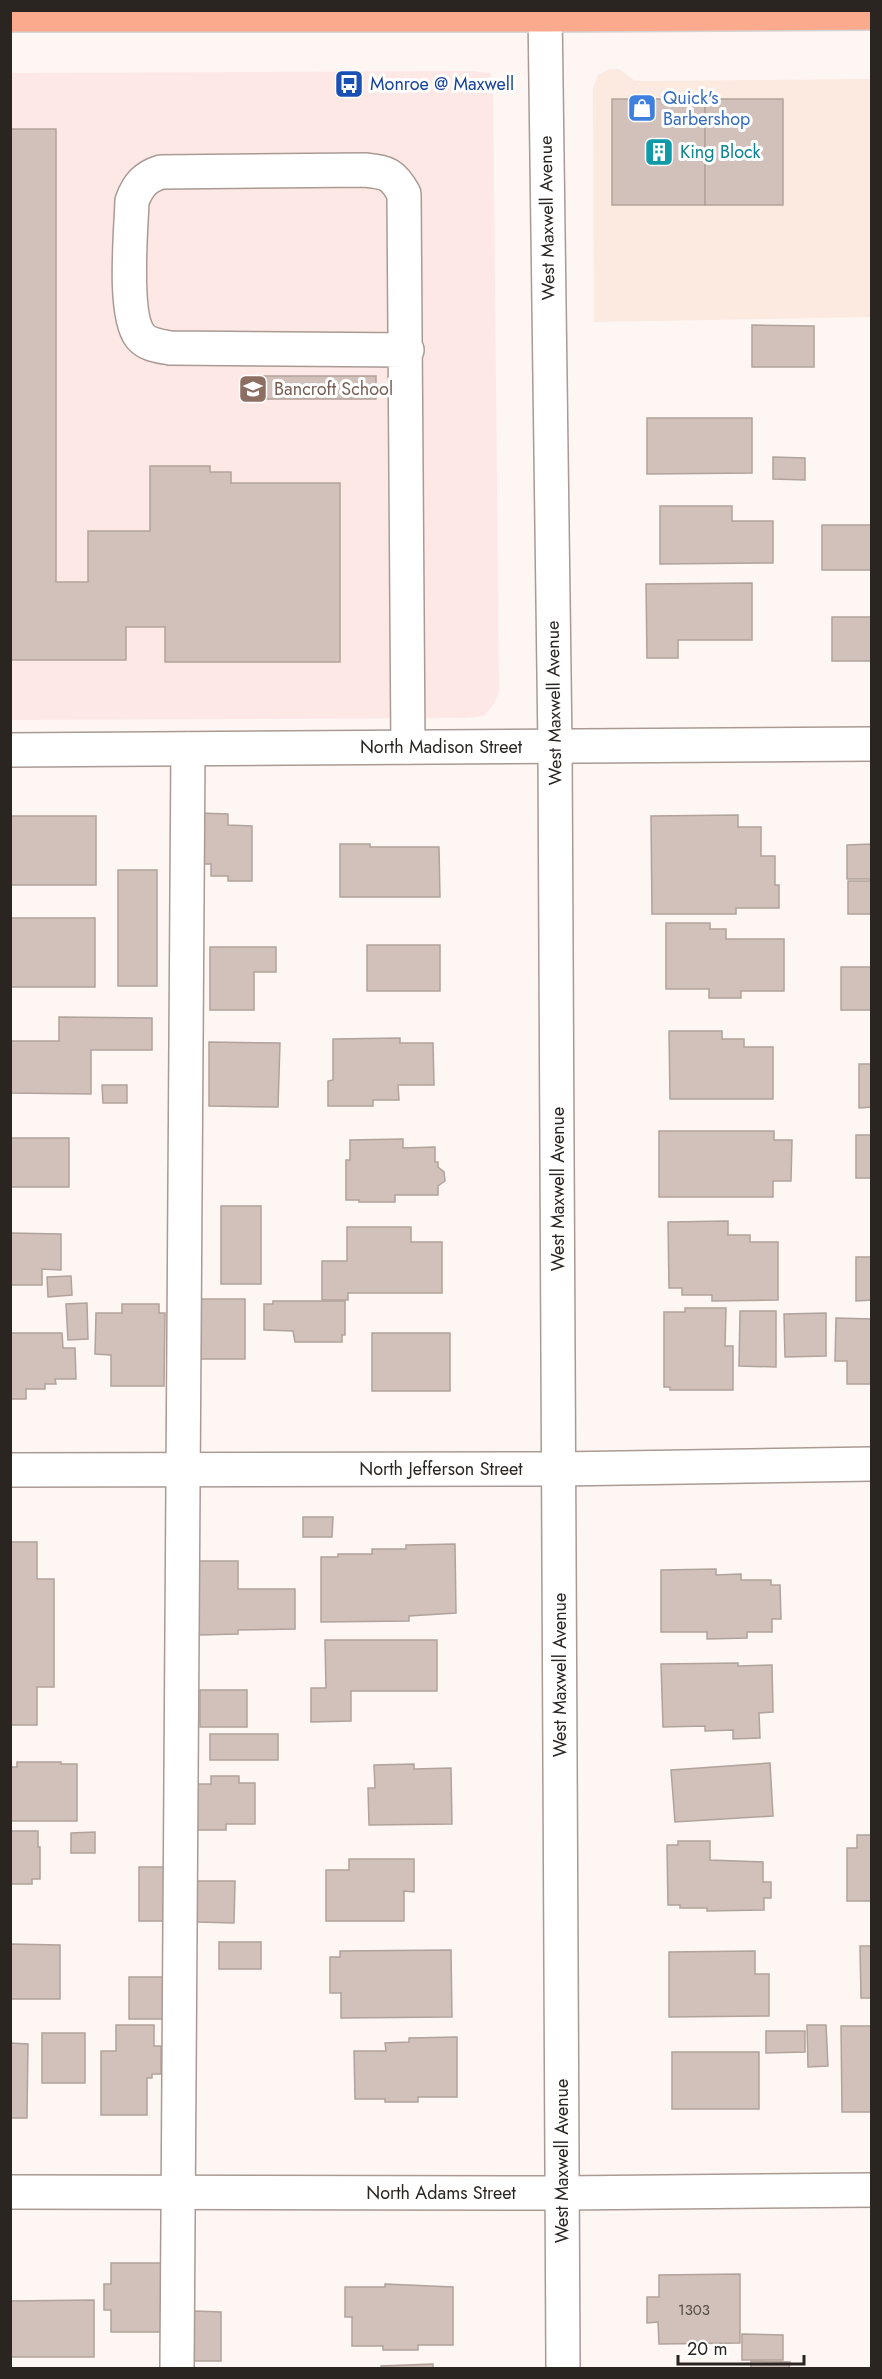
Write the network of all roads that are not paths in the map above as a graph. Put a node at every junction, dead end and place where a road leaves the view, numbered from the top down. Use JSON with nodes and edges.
{"nodes":[{"id":1,"x":183,"y":13,"type":"edge"},
{"id":2,"x":545,"y":13,"type":"edge"},
{"id":3,"x":872,"y":13,"type":"edge"},
{"id":4,"x":10,"y":15,"type":"edge"},
{"id":5,"x":406,"y":350,"type":"junction"},
{"id":6,"x":872,"y":744,"type":"edge"},
{"id":7,"x":408,"y":747,"type":"junction"},
{"id":8,"x":555,"y":747,"type":"junction"},
{"id":9,"x":188,"y":749,"type":"junction"},
{"id":10,"x":10,"y":750,"type":"edge"},
{"id":11,"x":872,"y":1464,"type":"edge"},
{"id":12,"x":560,"y":1469,"type":"junction"},
{"id":13,"x":10,"y":1470,"type":"edge"},
{"id":14,"x":182,"y":1470,"type":"junction"},
{"id":15,"x":872,"y":2190,"type":"edge"},
{"id":16,"x":10,"y":2192,"type":"edge"},
{"id":17,"x":177,"y":2192,"type":"junction"},
{"id":18,"x":563,"y":2193,"type":"junction"},
{"id":19,"x":177,"y":2368,"type":"edge"},
{"id":20,"x":563,"y":2368,"type":"edge"}],
"edges":[{"from":1,"to":2,"type":"main road"},
{"from":1,"to":4,"type":"main road"},
{"from":2,"to":3,"type":"main road"},
{"from":2,"to":8,"type":"street","name":"West Maxwell Avenue"},
{"from":5,"to":5,"type":"street"},
{"from":5,"to":7,"type":"street"},
{"from":6,"to":8,"type":"street","name":"North Madison Street"},
{"from":7,"to":8,"type":"street","name":"North Madison Street"},
{"from":7,"to":9,"type":"street","name":"North Madison Street"},
{"from":8,"to":12,"type":"street","name":"West Maxwell Avenue"},
{"from":9,"to":10,"type":"street","name":"North Madison Street"},
{"from":9,"to":14,"type":"street"},
{"from":11,"to":12,"type":"street","name":"North Jefferson Street"},
{"from":12,"to":14,"type":"street","name":"North Jefferson Street"},
{"from":12,"to":18,"type":"street","name":"West Maxwell Avenue"},
{"from":13,"to":14,"type":"street","name":"North Jefferson Street"},
{"from":14,"to":17,"type":"street"},
{"from":15,"to":18,"type":"street","name":"North Adams Street"},
{"from":16,"to":17,"type":"street","name":"North Adams Street"},
{"from":17,"to":18,"type":"street","name":"North Adams Street"},
{"from":17,"to":19,"type":"street"},
{"from":18,"to":20,"type":"street","name":"West Maxwell Avenue"}]}
